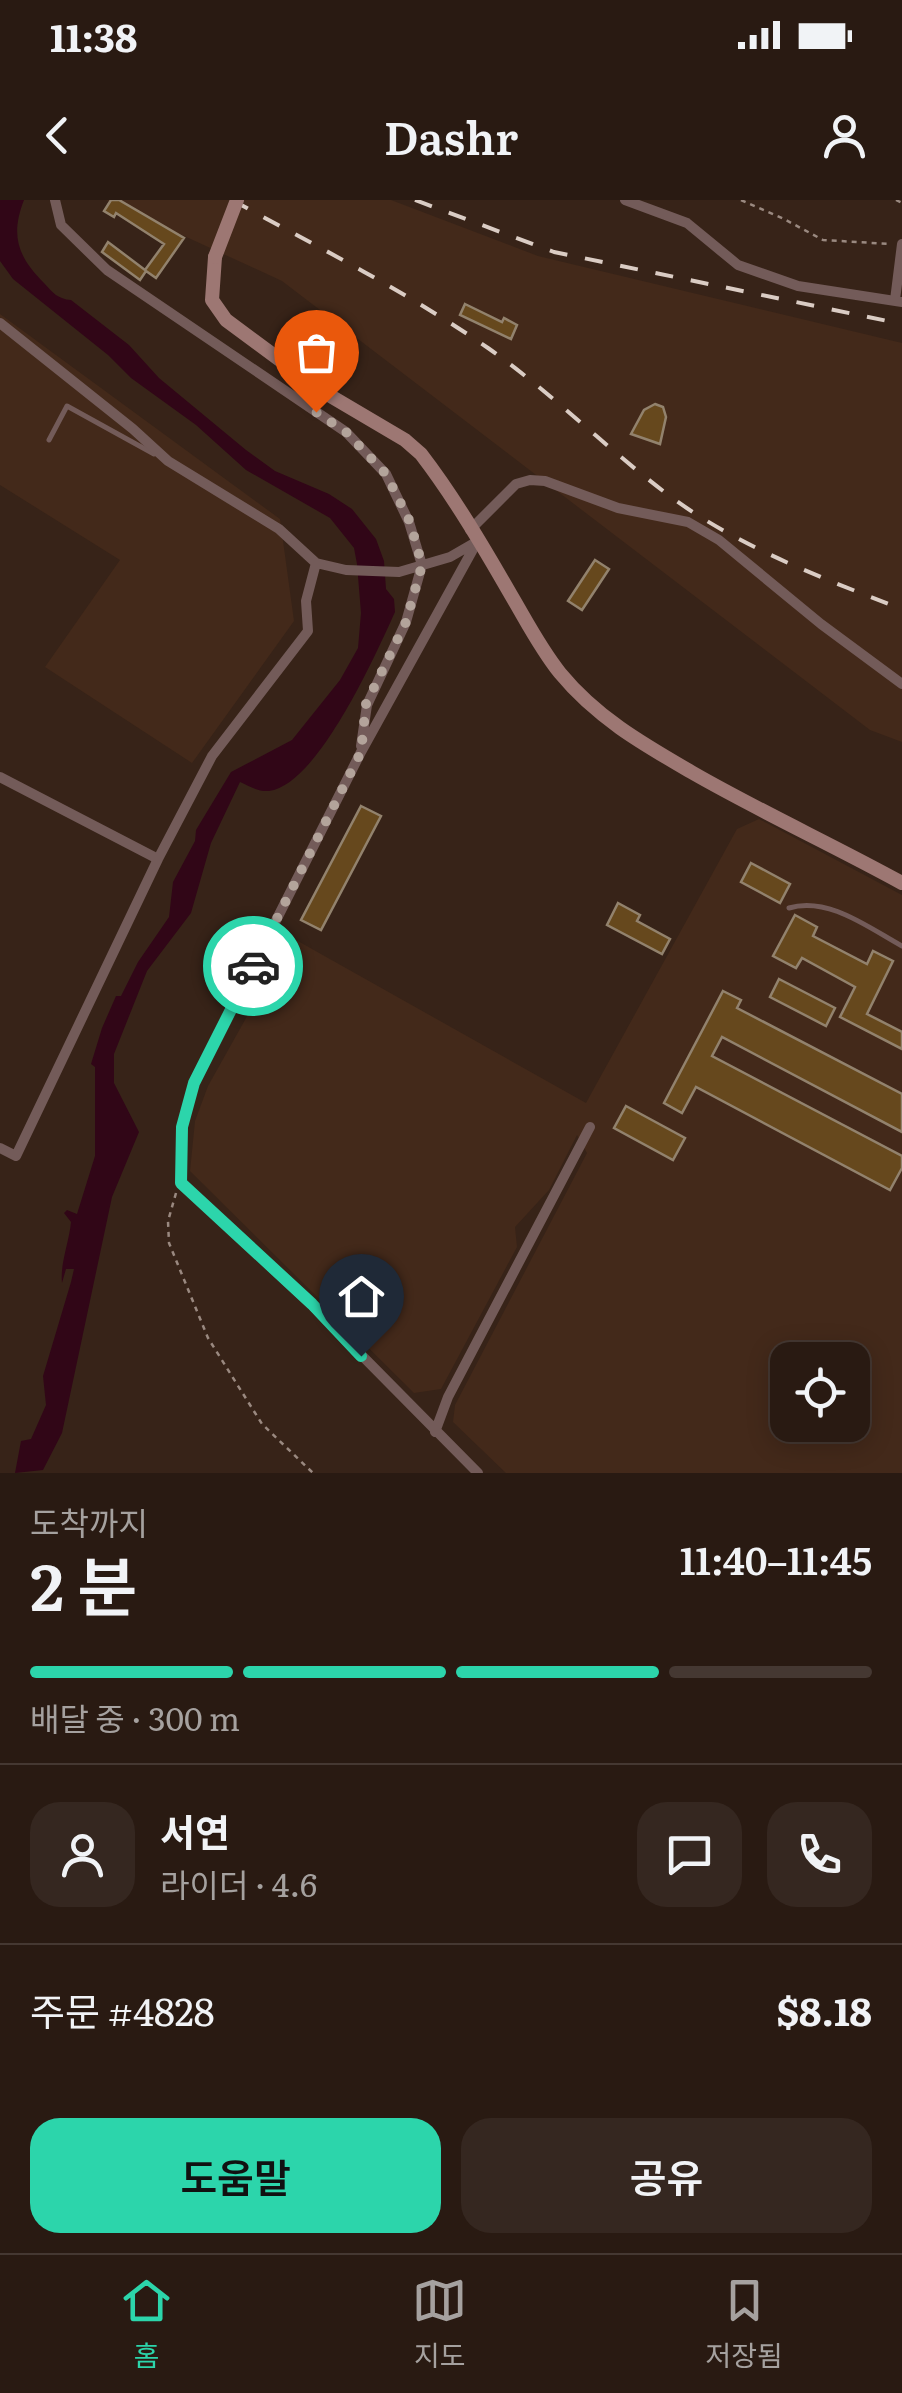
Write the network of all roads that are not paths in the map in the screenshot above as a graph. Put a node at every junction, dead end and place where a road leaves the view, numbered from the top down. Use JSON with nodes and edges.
{"nodes":[{"id":1,"x":55,"y":200,"type":"edge"},
{"id":2,"x":237,"y":200,"type":"edge"},
{"id":3,"x":626,"y":200,"type":"edge"},
{"id":4,"x":902,"y":244,"type":"edge"},
{"id":5,"x":898,"y":301,"type":"edge"},
{"id":6,"x":0,"y":323,"type":"edge"},
{"id":7,"x":49,"y":440,"type":"dead end"},
{"id":8,"x":168,"y":462,"type":"junction"},
{"id":9,"x":474,"y":536,"type":"junction"},
{"id":10,"x":316,"y":562,"type":"junction"},
{"id":11,"x":422,"y":565,"type":"junction"},
{"id":12,"x":902,"y":684,"type":"edge"},
{"id":13,"x":361,"y":752,"type":"junction"},
{"id":14,"x":0,"y":777,"type":"edge"},
{"id":15,"x":158,"y":859,"type":"junction"},
{"id":16,"x":902,"y":884,"type":"edge"},
{"id":17,"x":789,"y":908,"type":"dead end"},
{"id":18,"x":902,"y":946,"type":"edge"},
{"id":19,"x":590,"y":1127,"type":"dead end"},
{"id":20,"x":0,"y":1148,"type":"edge"},
{"id":21,"x":435,"y":1432,"type":"junction"},
{"id":22,"x":478,"y":1473,"type":"edge"}],
"edges":[{"from":1,"to":11,"type":"street"},
{"from":2,"to":9,"type":"street","bridge":true},
{"from":3,"to":5,"type":"street"},
{"from":4,"to":5,"type":"street"},
{"from":6,"to":8,"type":"street"},
{"from":7,"to":8,"type":"lane"},
{"from":8,"to":10,"type":"street"},
{"from":9,"to":11,"type":"street"},
{"from":9,"to":12,"type":"street"},
{"from":9,"to":13,"type":"street"},
{"from":9,"to":16,"type":"street"},
{"from":10,"to":11,"type":"street"},
{"from":10,"to":15,"type":"street"},
{"from":11,"to":13,"type":"street"},
{"from":13,"to":21,"type":"street"},
{"from":14,"to":15,"type":"street"},
{"from":15,"to":20,"type":"street"},
{"from":17,"to":18,"type":"lane"},
{"from":19,"to":21,"type":"street"},
{"from":21,"to":22,"type":"street"}]}
